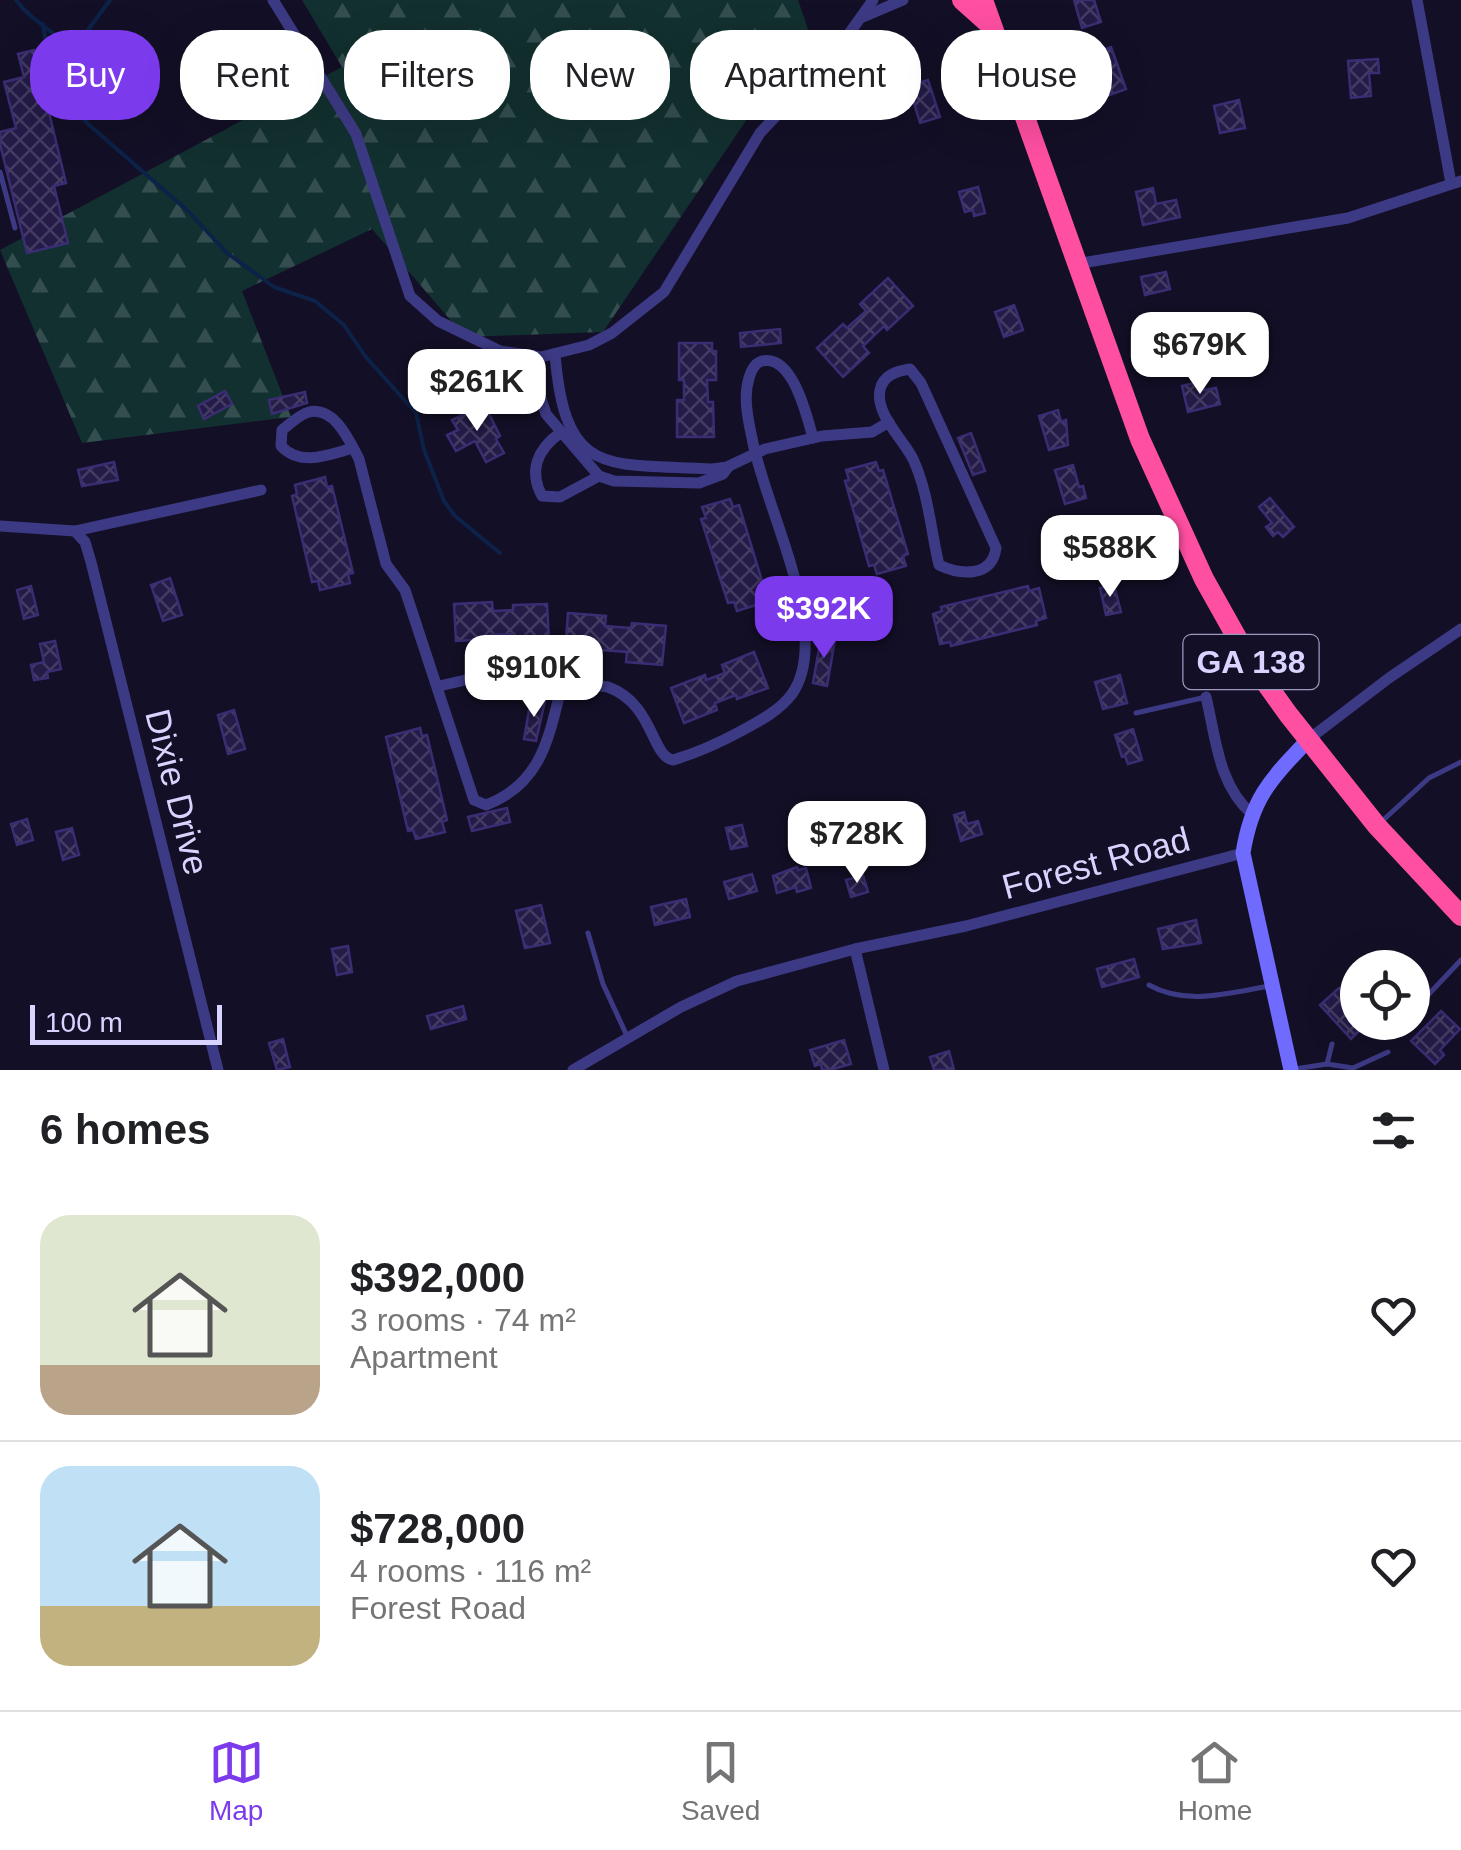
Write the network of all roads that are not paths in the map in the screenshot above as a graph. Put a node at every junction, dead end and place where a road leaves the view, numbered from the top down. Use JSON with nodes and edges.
{"nodes":[{"id":1,"x":272,"y":0,"type":"edge"},
{"id":2,"x":873,"y":0,"type":"edge"},
{"id":3,"x":903,"y":0,"type":"edge"},
{"id":4,"x":962,"y":0,"type":"edge"},
{"id":5,"x":983,"y":0,"type":"edge"},
{"id":6,"x":1417,"y":0,"type":"edge"},
{"id":7,"x":863,"y":17,"type":"junction"},
{"id":8,"x":994,"y":30,"type":"joint"},
{"id":9,"x":1026,"y":120,"type":"edge"},
{"id":10,"x":0,"y":172,"type":"edge"},
{"id":11,"x":1456,"y":182,"type":"edge"},
{"id":12,"x":15,"y":228,"type":"dead end"},
{"id":13,"x":1076,"y":264,"type":"junction"},
{"id":14,"x":555,"y":354,"type":"junction"},
{"id":15,"x":534,"y":356,"type":"junction"},
{"id":16,"x":889,"y":422,"type":"junction"},
{"id":17,"x":560,"y":432,"type":"junction"},
{"id":18,"x":813,"y":438,"type":"junction"},
{"id":19,"x":353,"y":448,"type":"junction"},
{"id":20,"x":755,"y":454,"type":"junction"},
{"id":21,"x":728,"y":468,"type":"junction"},
{"id":22,"x":599,"y":476,"type":"junction"},
{"id":23,"x":260,"y":490,"type":"dead end"},
{"id":24,"x":0,"y":526,"type":"edge"},
{"id":25,"x":75,"y":530,"type":"junction"},
{"id":26,"x":1461,"y":629,"type":"edge"},
{"id":27,"x":563,"y":681,"type":"junction"},
{"id":28,"x":438,"y":686,"type":"junction"},
{"id":29,"x":1206,"y":697,"type":"joint"},
{"id":30,"x":1136,"y":713,"type":"dead end"},
{"id":31,"x":1309,"y":739,"type":"junction"},
{"id":32,"x":1461,"y":762,"type":"edge"},
{"id":33,"x":1252,"y":814,"type":"junction"},
{"id":34,"x":1377,"y":826,"type":"junction"},
{"id":35,"x":1244,"y":853,"type":"junction"},
{"id":36,"x":1461,"y":916,"type":"edge"},
{"id":37,"x":588,"y":934,"type":"dead end"},
{"id":38,"x":855,"y":949,"type":"junction"},
{"id":39,"x":1461,"y":960,"type":"edge"},
{"id":40,"x":1149,"y":985,"type":"dead end"},
{"id":41,"x":1272,"y":986,"type":"junction"},
{"id":42,"x":1430,"y":993,"type":"edge"},
{"id":43,"x":628,"y":1038,"type":"junction"},
{"id":44,"x":1332,"y":1044,"type":"dead end"},
{"id":45,"x":1388,"y":1052,"type":"dead end"},
{"id":46,"x":599,"y":1056,"type":"junction"},
{"id":47,"x":1327,"y":1064,"type":"junction"},
{"id":48,"x":218,"y":1070,"type":"edge"},
{"id":49,"x":573,"y":1070,"type":"edge"},
{"id":50,"x":602,"y":1070,"type":"edge"},
{"id":51,"x":884,"y":1070,"type":"edge"},
{"id":52,"x":1292,"y":1070,"type":"edge"}],
"edges":[{"from":1,"to":15,"type":"street"},
{"from":2,"to":7,"type":"street"},
{"from":3,"to":7,"type":"street"},
{"from":4,"to":8,"type":"highway"},
{"from":5,"to":8,"type":"highway","number":"GA 138"},
{"from":6,"to":11,"type":"street"},
{"from":7,"to":14,"type":"street"},
{"from":9,"to":13,"type":"highway","number":"GA 138"},
{"from":10,"to":12,"type":"lane"},
{"from":11,"to":13,"type":"street"},
{"from":13,"to":31,"type":"highway","number":"GA 138"},
{"from":14,"to":15,"type":"street"},
{"from":14,"to":21,"type":"street"},
{"from":15,"to":17,"type":"street"},
{"from":16,"to":16,"type":"street"},
{"from":16,"to":18,"type":"street"},
{"from":17,"to":22,"type":"street"},
{"from":17,"to":22,"type":"street"},
{"from":18,"to":20,"type":"street"},
{"from":18,"to":20,"type":"street"},
{"from":19,"to":19,"type":"street"},
{"from":19,"to":28,"type":"street"},
{"from":20,"to":21,"type":"street"},
{"from":20,"to":27,"type":"street"},
{"from":21,"to":22,"type":"street"},
{"from":23,"to":25,"type":"street"},
{"from":24,"to":25,"type":"street"},
{"from":25,"to":48,"type":"street","name":"Dixie Drive"},
{"from":26,"to":31,"type":"street"},
{"from":27,"to":28,"type":"street"},
{"from":27,"to":28,"type":"street"},
{"from":29,"to":30,"type":"lane"},
{"from":29,"to":33,"type":"street"},
{"from":31,"to":33,"type":"street"},
{"from":31,"to":34,"type":"highway","number":"GA 138"},
{"from":32,"to":34,"type":"lane"},
{"from":33,"to":35,"type":"street"},
{"from":34,"to":36,"type":"highway","number":"GA 138"},
{"from":35,"to":38,"type":"street","name":"Forest Road"},
{"from":35,"to":41,"type":"street"},
{"from":37,"to":43,"type":"lane"},
{"from":38,"to":43,"type":"street","name":"Forest Road"},
{"from":38,"to":51,"type":"street"},
{"from":39,"to":42,"type":"lane"},
{"from":40,"to":41,"type":"lane"},
{"from":41,"to":52,"type":"street"},
{"from":43,"to":46,"type":"street","name":"Forest Road"},
{"from":44,"to":47,"type":"lane"},
{"from":45,"to":47,"type":"lane"},
{"from":46,"to":49,"type":"street","name":"Forest Road"},
{"from":46,"to":50,"type":"lane"},
{"from":47,"to":52,"type":"lane"}]}
